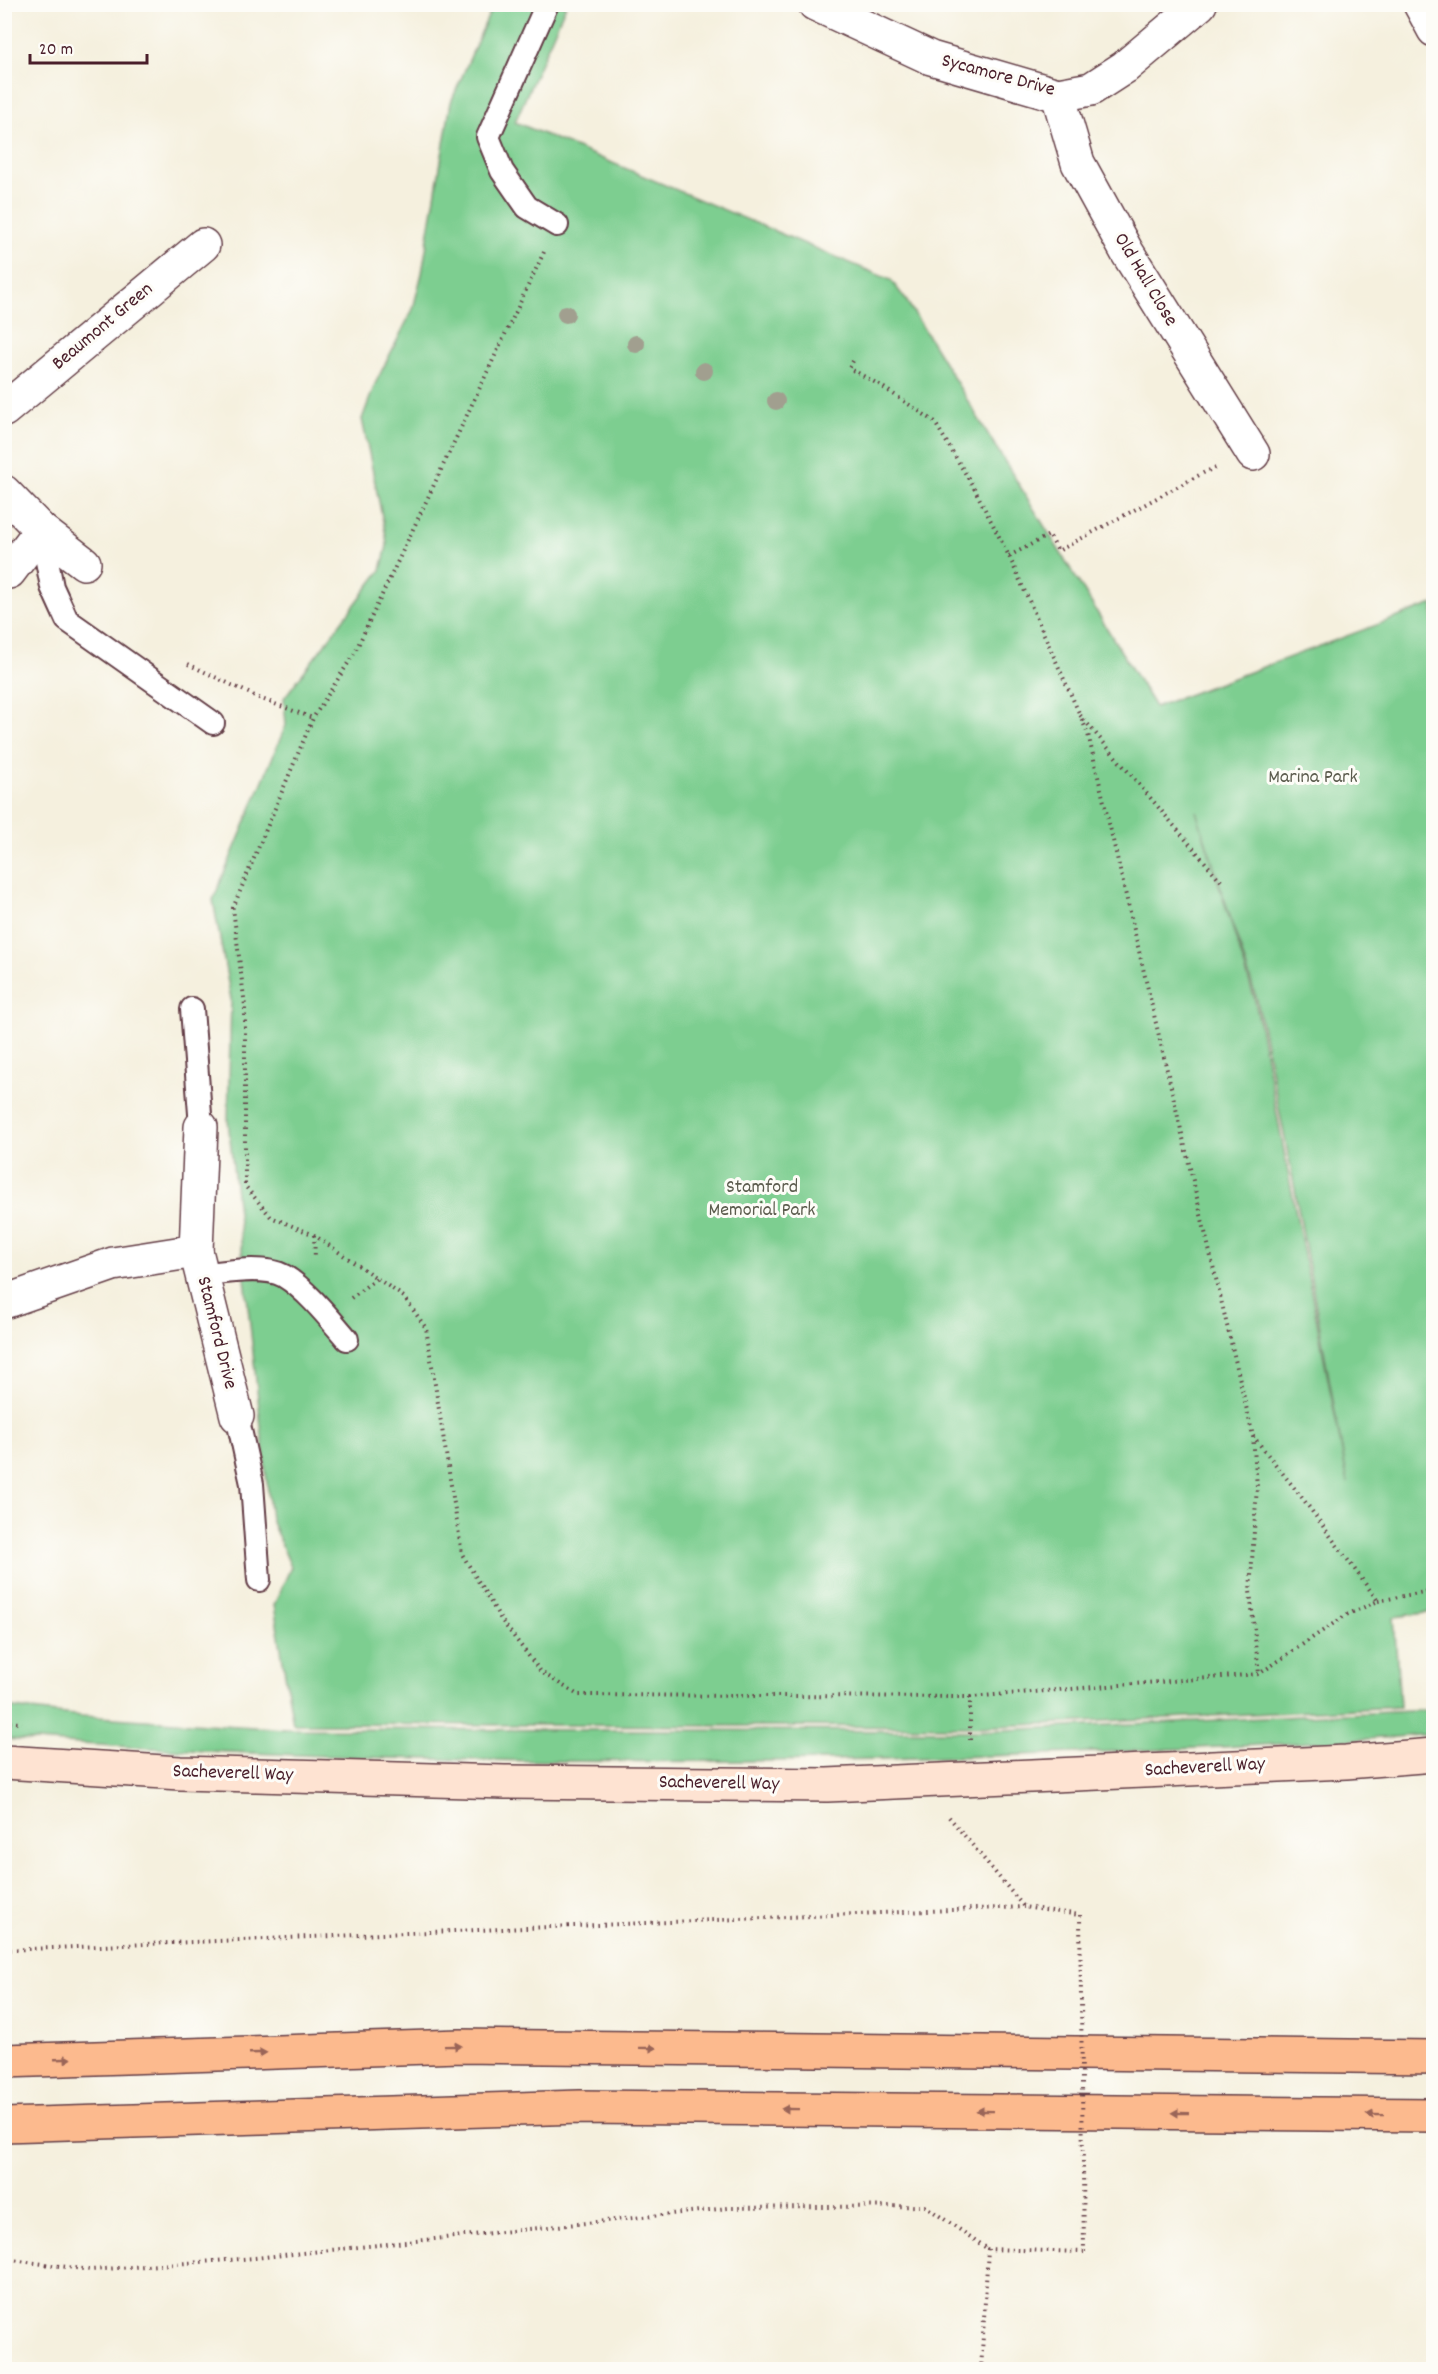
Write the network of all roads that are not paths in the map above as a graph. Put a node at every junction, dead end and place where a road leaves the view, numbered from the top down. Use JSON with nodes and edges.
{"nodes":[{"id":1,"x":547,"y":4,"type":"edge"},
{"id":2,"x":814,"y":4,"type":"edge"},
{"id":3,"x":1200,"y":4,"type":"edge"},
{"id":4,"x":1420,"y":4,"type":"edge"},
{"id":5,"x":1434,"y":30,"type":"edge"},
{"id":6,"x":1058,"y":95,"type":"junction"},
{"id":7,"x":557,"y":225,"type":"road end"},
{"id":8,"x":203,"y":244,"type":"dead end"},
{"id":9,"x":4,"y":411,"type":"edge"},
{"id":10,"x":1253,"y":454,"type":"road end"},
{"id":11,"x":4,"y":492,"type":"edge"},
{"id":12,"x":41,"y":530,"type":"junction"},
{"id":13,"x":84,"y":562,"type":"dead end"},
{"id":14,"x":9,"y":572,"type":"dead end"},
{"id":15,"x":213,"y":723,"type":"dead end"},
{"id":16,"x":192,"y":1009,"type":"dead end"},
{"id":17,"x":201,"y":1127,"type":"joint"},
{"id":18,"x":199,"y":1263,"type":"junction"},
{"id":19,"x":4,"y":1302,"type":"edge"},
{"id":20,"x":347,"y":1339,"type":"dead end"},
{"id":21,"x":237,"y":1416,"type":"joint"},
{"id":22,"x":259,"y":1580,"type":"dead end"},
{"id":23,"x":1434,"y":1755,"type":"edge"},
{"id":24,"x":4,"y":1762,"type":"edge"},
{"id":25,"x":1434,"y":2057,"type":"edge"},
{"id":26,"x":4,"y":2061,"type":"edge"},
{"id":27,"x":1434,"y":2115,"type":"edge"},
{"id":28,"x":4,"y":2125,"type":"edge"}],
"edges":[{"from":1,"to":7,"type":"lane"},
{"from":2,"to":6,"type":"street","name":"Sycamore Drive"},
{"from":3,"to":6,"type":"street","name":"Sycamore Drive"},
{"from":4,"to":5,"type":"street"},
{"from":6,"to":10,"type":"street","name":"Old Hall Close"},
{"from":8,"to":9,"type":"street","name":"Beaumont Green"},
{"from":11,"to":12,"type":"street"},
{"from":12,"to":13,"type":"street"},
{"from":12,"to":14,"type":"street"},
{"from":12,"to":15,"type":"lane"},
{"from":16,"to":17,"type":"lane"},
{"from":17,"to":18,"type":"street","name":"Stamford Drive"},
{"from":18,"to":19,"type":"street","name":"Stamford Drive"},
{"from":18,"to":20,"type":"lane"},
{"from":18,"to":21,"type":"street","name":"Stamford Drive"},
{"from":21,"to":22,"type":"lane"},
{"from":23,"to":24,"type":"street","name":"Sacheverell Way"},
{"from":26,"to":25,"type":"highway","one_way":true},
{"from":27,"to":28,"type":"highway","one_way":true}]}
